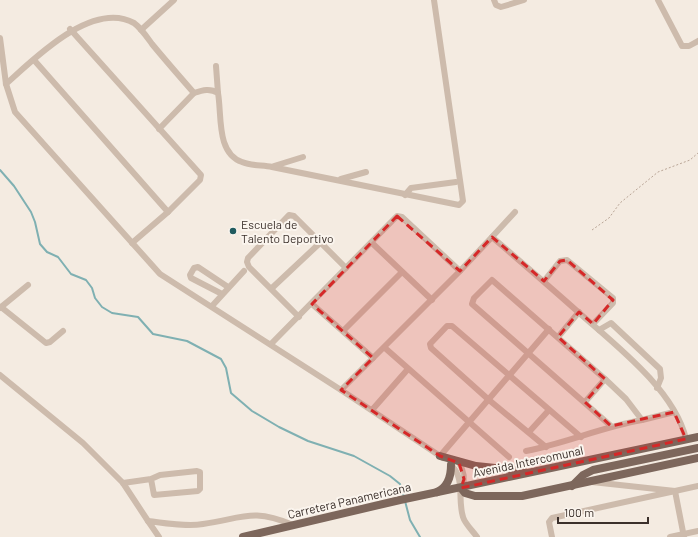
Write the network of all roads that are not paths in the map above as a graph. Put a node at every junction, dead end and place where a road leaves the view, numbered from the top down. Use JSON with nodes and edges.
{"nodes":[{"id":1,"x":174,"y":0,"type":"edge"},
{"id":2,"x":434,"y":0,"type":"edge"},
{"id":3,"x":494,"y":0,"type":"edge"},
{"id":4,"x":524,"y":0,"type":"edge"},
{"id":5,"x":658,"y":0,"type":"edge"},
{"id":6,"x":70,"y":29,"type":"junction"},
{"id":7,"x":141,"y":30,"type":"junction"},
{"id":8,"x":0,"y":38,"type":"edge"},
{"id":9,"x":698,"y":41,"type":"edge"},
{"id":10,"x":34,"y":60,"type":"junction"},
{"id":11,"x":216,"y":66,"type":"dead end"},
{"id":12,"x":6,"y":84,"type":"junction"},
{"id":13,"x":194,"y":94,"type":"junction"},
{"id":14,"x":218,"y":94,"type":"junction"},
{"id":15,"x":159,"y":129,"type":"junction"},
{"id":16,"x":303,"y":158,"type":"dead end"},
{"id":17,"x":272,"y":167,"type":"junction"},
{"id":18,"x":366,"y":172,"type":"dead end"},
{"id":19,"x":339,"y":180,"type":"junction"},
{"id":20,"x":456,"y":182,"type":"dead end"},
{"id":21,"x":405,"y":195,"type":"junction"},
{"id":22,"x":168,"y":212,"type":"junction"},
{"id":23,"x":516,"y":212,"type":"dead end"},
{"id":24,"x":492,"y":237,"type":"junction"},
{"id":25,"x":321,"y":242,"type":"junction"},
{"id":26,"x":132,"y":243,"type":"junction"},
{"id":27,"x":372,"y":243,"type":"junction"},
{"id":28,"x":346,"y":268,"type":"junction"},
{"id":29,"x":244,"y":271,"type":"dead end"},
{"id":30,"x":460,"y":271,"type":"junction"},
{"id":31,"x":402,"y":272,"type":"junction"},
{"id":32,"x":544,"y":281,"type":"junction"},
{"id":33,"x":28,"y":285,"type":"dead end"},
{"id":34,"x":228,"y":287,"type":"junction"},
{"id":35,"x":272,"y":288,"type":"junction"},
{"id":36,"x":222,"y":294,"type":"junction"},
{"id":37,"x":432,"y":300,"type":"junction"},
{"id":38,"x":312,"y":304,"type":"junction"},
{"id":39,"x":212,"y":306,"type":"junction"},
{"id":40,"x":1,"y":308,"type":"edge"},
{"id":41,"x":579,"y":312,"type":"junction"},
{"id":42,"x":299,"y":317,"type":"junction"},
{"id":43,"x":593,"y":324,"type":"junction"},
{"id":44,"x":549,"y":329,"type":"junction"},
{"id":45,"x":599,"y":330,"type":"junction"},
{"id":46,"x":63,"y":331,"type":"dead end"},
{"id":47,"x":343,"y":331,"type":"junction"},
{"id":48,"x":558,"y":337,"type":"junction"},
{"id":49,"x":271,"y":344,"type":"junction"},
{"id":50,"x":384,"y":348,"type":"junction"},
{"id":51,"x":528,"y":353,"type":"junction"},
{"id":52,"x":373,"y":358,"type":"junction"},
{"id":53,"x":408,"y":369,"type":"junction"},
{"id":54,"x":0,"y":375,"type":"edge"},
{"id":55,"x":509,"y":376,"type":"junction"},
{"id":56,"x":605,"y":379,"type":"junction"},
{"id":57,"x":658,"y":388,"type":"junction"},
{"id":58,"x":341,"y":390,"type":"junction"},
{"id":59,"x":489,"y":400,"type":"junction"},
{"id":60,"x":584,"y":402,"type":"junction"},
{"id":61,"x":372,"y":410,"type":"junction"},
{"id":62,"x":549,"y":410,"type":"junction"},
{"id":63,"x":674,"y":412,"type":"junction"},
{"id":64,"x":642,"y":420,"type":"junction"},
{"id":65,"x":469,"y":422,"type":"junction"},
{"id":66,"x":611,"y":426,"type":"junction"},
{"id":67,"x":529,"y":432,"type":"junction"},
{"id":68,"x":581,"y":437,"type":"junction"},
{"id":69,"x":698,"y":437,"type":"edge"},
{"id":70,"x":686,"y":439,"type":"junction"},
{"id":71,"x":698,"y":444,"type":"edge"},
{"id":72,"x":546,"y":447,"type":"junction"},
{"id":73,"x":698,"y":448,"type":"edge"},
{"id":74,"x":526,"y":451,"type":"dead end"},
{"id":75,"x":671,"y":454,"type":"junction"},
{"id":76,"x":440,"y":456,"type":"junction"},
{"id":77,"x":509,"y":457,"type":"dead end"},
{"id":78,"x":698,"y":458,"type":"edge"},
{"id":79,"x":455,"y":464,"type":"junction"},
{"id":80,"x":538,"y":471,"type":"junction"},
{"id":81,"x":151,"y":479,"type":"junction"},
{"id":82,"x":588,"y":482,"type":"junction"},
{"id":83,"x":123,"y":483,"type":"junction"},
{"id":84,"x":572,"y":486,"type":"junction"},
{"id":85,"x":698,"y":486,"type":"edge"},
{"id":86,"x":461,"y":488,"type":"junction"},
{"id":87,"x":675,"y":491,"type":"junction"},
{"id":88,"x":434,"y":494,"type":"junction"},
{"id":89,"x":148,"y":521,"type":"junction"},
{"id":90,"x":293,"y":524,"type":"junction"},
{"id":91,"x":698,"y":531,"type":"edge"},
{"id":92,"x":256,"y":536,"type":"edge"},
{"id":93,"x":683,"y":536,"type":"edge"},
{"id":94,"x":159,"y":537,"type":"edge"},
{"id":95,"x":243,"y":537,"type":"edge"},
{"id":96,"x":477,"y":537,"type":"edge"},
{"id":97,"x":552,"y":537,"type":"edge"},
{"id":98,"x":670,"y":537,"type":"edge"}],
"edges":[{"from":1,"to":7,"type":"street"},
{"from":2,"to":21,"type":"street"},
{"from":3,"to":4,"type":"street"},
{"from":5,"to":9,"type":"street"},
{"from":6,"to":7,"type":"street"},
{"from":6,"to":10,"type":"street"},
{"from":6,"to":15,"type":"street"},
{"from":7,"to":13,"type":"street"},
{"from":8,"to":12,"type":"street"},
{"from":10,"to":12,"type":"street"},
{"from":10,"to":22,"type":"street"},
{"from":11,"to":14,"type":"street"},
{"from":12,"to":26,"type":"street"},
{"from":13,"to":14,"type":"street"},
{"from":13,"to":15,"type":"street"},
{"from":14,"to":17,"type":"street"},
{"from":15,"to":22,"type":"street"},
{"from":16,"to":17,"type":"street"},
{"from":17,"to":19,"type":"street"},
{"from":18,"to":19,"type":"street"},
{"from":19,"to":21,"type":"street"},
{"from":20,"to":21,"type":"street"},
{"from":22,"to":26,"type":"street"},
{"from":23,"to":24,"type":"street"},
{"from":24,"to":30,"type":"street"},
{"from":24,"to":32,"type":"street"},
{"from":25,"to":28,"type":"street"},
{"from":25,"to":35,"type":"street"},
{"from":25,"to":35,"type":"street"},
{"from":26,"to":39,"type":"street"},
{"from":27,"to":28,"type":"street"},
{"from":27,"to":30,"type":"street"},
{"from":27,"to":31,"type":"street"},
{"from":28,"to":38,"type":"street"},
{"from":29,"to":34,"type":"street"},
{"from":30,"to":37,"type":"street"},
{"from":31,"to":37,"type":"street"},
{"from":31,"to":47,"type":"street"},
{"from":32,"to":41,"type":"street"},
{"from":32,"to":43,"type":"street"},
{"from":33,"to":40,"type":"street"},
{"from":34,"to":36,"type":"street"},
{"from":34,"to":36,"type":"street"},
{"from":35,"to":42,"type":"street"},
{"from":36,"to":39,"type":"street"},
{"from":37,"to":50,"type":"street"},
{"from":38,"to":42,"type":"street"},
{"from":38,"to":47,"type":"street"},
{"from":39,"to":49,"type":"street"},
{"from":40,"to":46,"type":"street"},
{"from":41,"to":43,"type":"street"},
{"from":41,"to":48,"type":"street"},
{"from":42,"to":49,"type":"street"},
{"from":43,"to":45,"type":"street"},
{"from":44,"to":48,"type":"street"},
{"from":44,"to":51,"type":"street"},
{"from":44,"to":51,"type":"street"},
{"from":45,"to":57,"type":"street"},
{"from":45,"to":57,"type":"street"},
{"from":47,"to":52,"type":"street"},
{"from":48,"to":56,"type":"street"},
{"from":49,"to":58,"type":"street"},
{"from":50,"to":52,"type":"street"},
{"from":50,"to":53,"type":"street"},
{"from":51,"to":55,"type":"street"},
{"from":51,"to":60,"type":"street"},
{"from":52,"to":58,"type":"street"},
{"from":53,"to":61,"type":"street"},
{"from":53,"to":65,"type":"street"},
{"from":54,"to":83,"type":"street"},
{"from":55,"to":59,"type":"street"},
{"from":55,"to":59,"type":"street"},
{"from":55,"to":62,"type":"street"},
{"from":56,"to":60,"type":"street"},
{"from":56,"to":64,"type":"street"},
{"from":57,"to":63,"type":"street"},
{"from":58,"to":61,"type":"street"},
{"from":59,"to":65,"type":"street"},
{"from":59,"to":67,"type":"street"},
{"from":60,"to":66,"type":"street"},
{"from":61,"to":76,"type":"street"},
{"from":62,"to":67,"type":"street"},
{"from":62,"to":68,"type":"street"},
{"from":63,"to":64,"type":"street"},
{"from":63,"to":70,"type":"street"},
{"from":64,"to":66,"type":"street"},
{"from":65,"to":76,"type":"street"},
{"from":65,"to":77,"type":"street"},
{"from":66,"to":68,"type":"street"},
{"from":67,"to":72,"type":"street"},
{"from":68,"to":72,"type":"street"},
{"from":69,"to":70,"type":"main road","name":"Avenida Intercomunal"},
{"from":70,"to":71,"type":"main road"},
{"from":70,"to":75,"type":"main road"},
{"from":70,"to":80,"type":"main road","name":"Avenida Intercomunal"},
{"from":72,"to":74,"type":"street"},
{"from":73,"to":75,"type":"main road"},
{"from":75,"to":84,"type":"main road"},
{"from":76,"to":79,"type":"main road"},
{"from":78,"to":82,"type":"main road","name":"Avenida Intercomunal"},
{"from":79,"to":80,"type":"main road"},
{"from":79,"to":86,"type":"street"},
{"from":79,"to":88,"type":"main road"},
{"from":80,"to":86,"type":"main road","name":"Avenida Intercomunal"},
{"from":81,"to":81,"type":"street"},
{"from":81,"to":83,"type":"street"},
{"from":82,"to":84,"type":"main road","name":"Avenida Intercomunal"},
{"from":82,"to":87,"type":"street"},
{"from":83,"to":89,"type":"street"},
{"from":84,"to":86,"type":"main road","name":"Avenida Intercomunal"},
{"from":85,"to":87,"type":"street"},
{"from":86,"to":88,"type":"main road","name":"Carretera Panamericana"},
{"from":86,"to":96,"type":"street"},
{"from":87,"to":93,"type":"street"},
{"from":87,"to":97,"type":"street"},
{"from":88,"to":90,"type":"main road","name":"Carretera Panamericana"},
{"from":89,"to":90,"type":"street"},
{"from":89,"to":94,"type":"street"},
{"from":90,"to":92,"type":"main road","name":"Carretera Panamericana"},
{"from":91,"to":93,"type":"street"},
{"from":92,"to":95,"type":"main road","name":"Carretera Panamericana"},
{"from":93,"to":98,"type":"street"}]}
